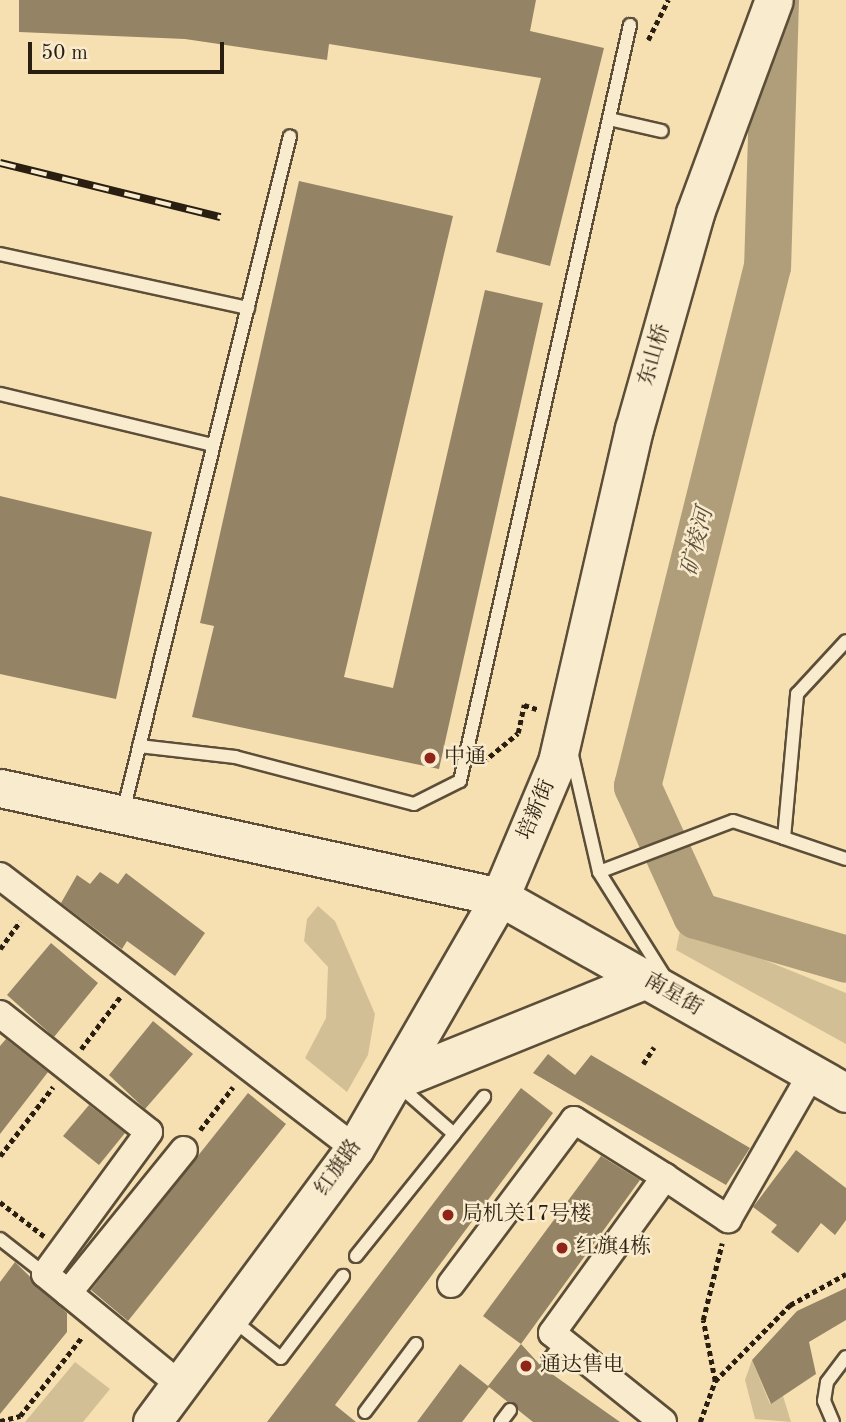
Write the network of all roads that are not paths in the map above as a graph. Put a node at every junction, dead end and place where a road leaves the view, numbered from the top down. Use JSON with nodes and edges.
{"nodes":[{"id":1,"x":774,"y":0,"type":"edge"},
{"id":2,"x":630,"y":25,"type":"dead end"},
{"id":3,"x":609,"y":119,"type":"junction"},
{"id":4,"x":662,"y":131,"type":"dead end"},
{"id":5,"x":290,"y":136,"type":"dead end"},
{"id":6,"x":0,"y":254,"type":"edge"},
{"id":7,"x":248,"y":308,"type":"junction"},
{"id":8,"x":0,"y":394,"type":"edge"},
{"id":9,"x":213,"y":445,"type":"junction"},
{"id":10,"x":846,"y":641,"type":"edge"},
{"id":11,"x":554,"y":715,"type":"junction"},
{"id":12,"x":139,"y":746,"type":"junction"},
{"id":13,"x":0,"y":788,"type":"edge"},
{"id":14,"x":122,"y":813,"type":"junction"},
{"id":15,"x":784,"y":838,"type":"junction"},
{"id":16,"x":846,"y":859,"type":"edge"},
{"id":17,"x":599,"y":872,"type":"junction"},
{"id":18,"x":0,"y":876,"type":"edge"},
{"id":19,"x":500,"y":897,"type":"junction"},
{"id":20,"x":646,"y":979,"type":"junction"},
{"id":21,"x":691,"y":1006,"type":"junction"},
{"id":22,"x":0,"y":1014,"type":"edge"},
{"id":23,"x":812,"y":1073,"type":"junction"},
{"id":24,"x":394,"y":1081,"type":"junction"},
{"id":25,"x":846,"y":1093,"type":"edge"},
{"id":26,"x":484,"y":1097,"type":"dead end"},
{"id":27,"x":454,"y":1134,"type":"junction"},
{"id":28,"x":355,"y":1148,"type":"junction"},
{"id":29,"x":184,"y":1150,"type":"dead end"},
{"id":30,"x":665,"y":1177,"type":"junction"},
{"id":31,"x":0,"y":1239,"type":"edge"},
{"id":32,"x":356,"y":1256,"type":"dead end"},
{"id":33,"x":45,"y":1274,"type":"junction"},
{"id":34,"x":343,"y":1276,"type":"dead end"},
{"id":35,"x":451,"y":1284,"type":"dead end"},
{"id":36,"x":68,"y":1293,"type":"junction"},
{"id":37,"x":230,"y":1317,"type":"junction"},
{"id":38,"x":416,"y":1344,"type":"dead end"},
{"id":39,"x":846,"y":1357,"type":"edge"},
{"id":40,"x":180,"y":1385,"type":"junction"},
{"id":41,"x":510,"y":1410,"type":"dead end"},
{"id":42,"x":365,"y":1412,"type":"dead end"},
{"id":43,"x":152,"y":1422,"type":"edge"},
{"id":44,"x":501,"y":1422,"type":"edge"},
{"id":45,"x":663,"y":1422,"type":"edge"},
{"id":46,"x":833,"y":1422,"type":"edge"}],
"edges":[{"from":1,"to":11,"type":"street","name":"东山桥"},
{"from":2,"to":3,"type":"lane"},
{"from":3,"to":4,"type":"lane"},
{"from":3,"to":12,"type":"lane"},
{"from":5,"to":7,"type":"lane"},
{"from":6,"to":7,"type":"lane"},
{"from":7,"to":9,"type":"lane"},
{"from":8,"to":9,"type":"lane"},
{"from":9,"to":12,"type":"lane"},
{"from":10,"to":15,"type":"lane"},
{"from":11,"to":17,"type":"lane"},
{"from":11,"to":19,"type":"street","name":"培新街"},
{"from":12,"to":14,"type":"lane"},
{"from":13,"to":14,"type":"street","name":"南星街"},
{"from":14,"to":19,"type":"street","name":"南星街"},
{"from":15,"to":16,"type":"lane"},
{"from":15,"to":17,"type":"lane"},
{"from":17,"to":21,"type":"lane"},
{"from":18,"to":28,"type":"street"},
{"from":19,"to":20,"type":"street","name":"南星街"},
{"from":19,"to":24,"type":"street","name":"红旗路"},
{"from":20,"to":21,"type":"street","name":"南星街"},
{"from":20,"to":24,"type":"street"},
{"from":21,"to":23,"type":"street","name":"南星街"},
{"from":22,"to":33,"type":"street"},
{"from":23,"to":25,"type":"street","name":"南星街"},
{"from":23,"to":30,"type":"street"},
{"from":24,"to":27,"type":"lane"},
{"from":24,"to":28,"type":"street","name":"红旗路"},
{"from":26,"to":27,"type":"lane"},
{"from":27,"to":32,"type":"lane"},
{"from":28,"to":37,"type":"street","name":"红旗路"},
{"from":29,"to":36,"type":"street"},
{"from":30,"to":35,"type":"street"},
{"from":30,"to":45,"type":"street"},
{"from":31,"to":33,"type":"lane"},
{"from":33,"to":36,"type":"street"},
{"from":34,"to":37,"type":"lane"},
{"from":36,"to":40,"type":"street"},
{"from":37,"to":40,"type":"street","name":"红旗路"},
{"from":38,"to":42,"type":"lane"},
{"from":39,"to":46,"type":"lane"},
{"from":40,"to":43,"type":"street","name":"红旗路"},
{"from":41,"to":44,"type":"lane"}]}
